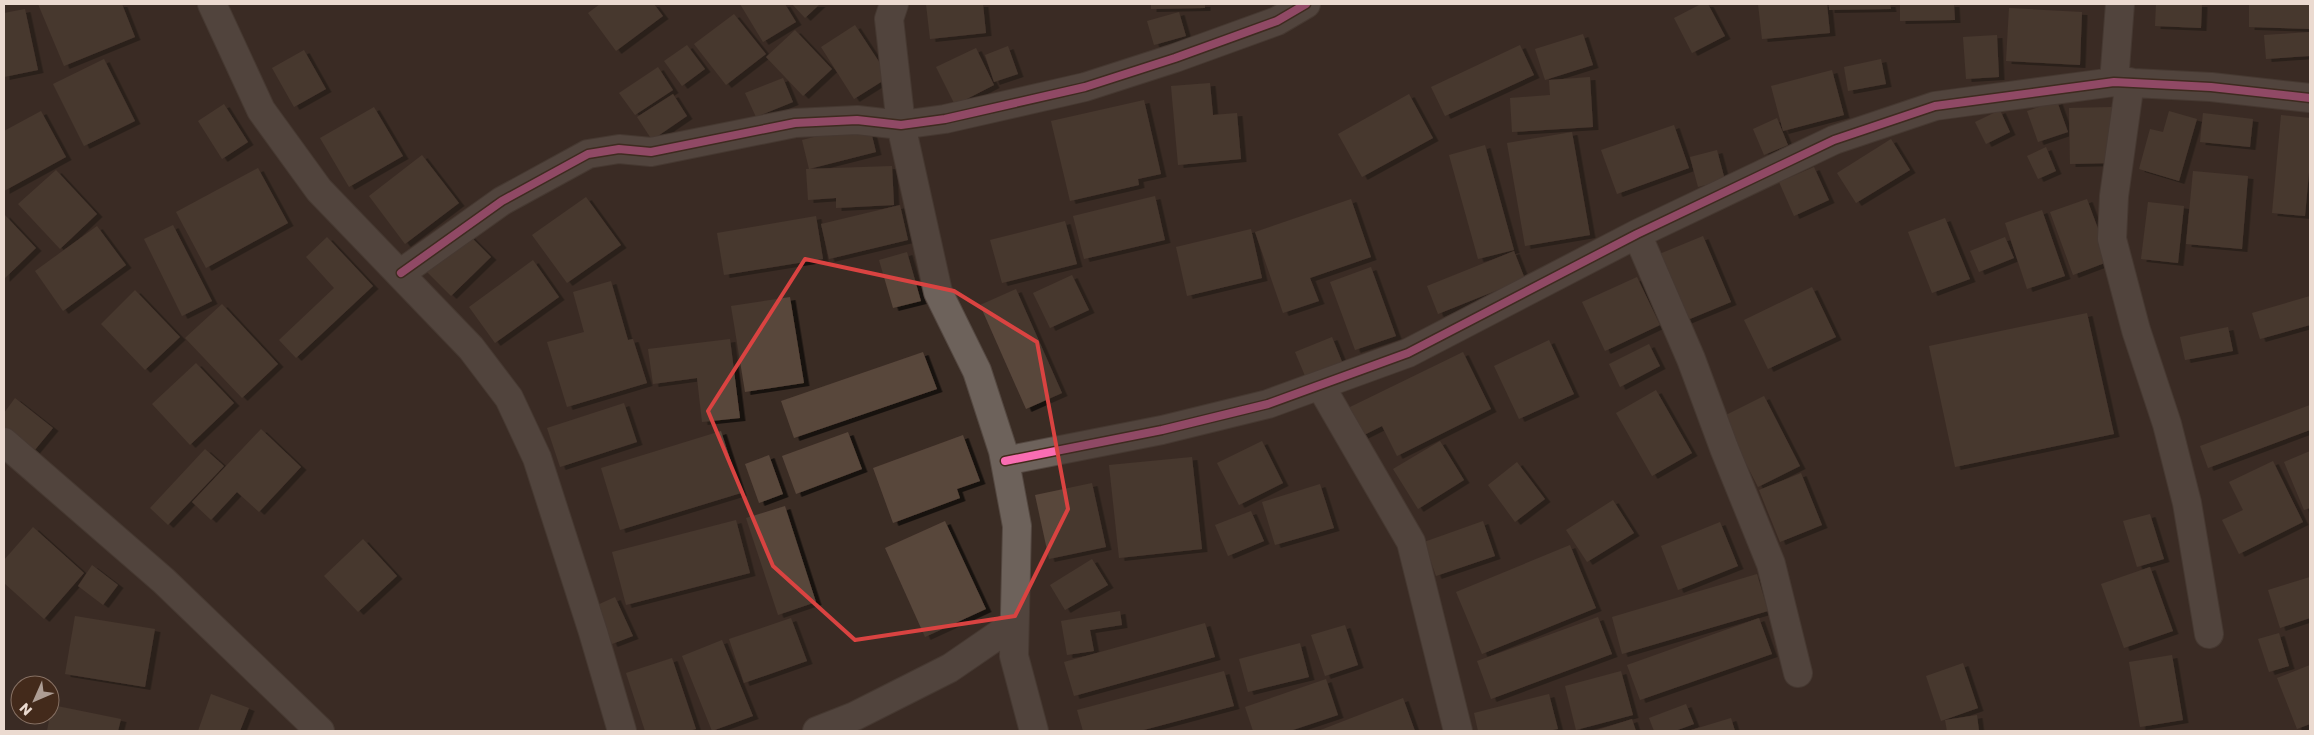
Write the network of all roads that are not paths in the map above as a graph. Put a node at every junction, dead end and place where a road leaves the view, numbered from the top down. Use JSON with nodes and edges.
{"nodes":[{"id":1,"x":212,"y":4,"type":"edge"},
{"id":2,"x":894,"y":4,"type":"edge"},
{"id":3,"x":1306,"y":4,"type":"edge"},
{"id":4,"x":2120,"y":4,"type":"edge"},
{"id":5,"x":2122,"y":82,"type":"junction"},
{"id":6,"x":2310,"y":98,"type":"edge"},
{"id":7,"x":900,"y":125,"type":"junction"},
{"id":8,"x":1637,"y":234,"type":"junction"},
{"id":9,"x":401,"y":273,"type":"junction"},
{"id":10,"x":1320,"y":385,"type":"junction"},
{"id":11,"x":4,"y":442,"type":"edge"},
{"id":12,"x":1005,"y":461,"type":"junction"},
{"id":13,"x":1014,"y":624,"type":"junction"},
{"id":14,"x":2209,"y":634,"type":"dead end"},
{"id":15,"x":1798,"y":673,"type":"dead end"},
{"id":16,"x":320,"y":731,"type":"edge"},
{"id":17,"x":622,"y":731,"type":"edge"},
{"id":18,"x":817,"y":731,"type":"edge"},
{"id":19,"x":1034,"y":731,"type":"edge"},
{"id":20,"x":1458,"y":731,"type":"edge"}],
"edges":[{"from":1,"to":9,"type":"street"},
{"from":2,"to":7,"type":"street"},
{"from":3,"to":7,"type":"street"},
{"from":4,"to":5,"type":"street"},
{"from":5,"to":6,"type":"street"},
{"from":5,"to":8,"type":"street"},
{"from":5,"to":14,"type":"street"},
{"from":7,"to":9,"type":"street"},
{"from":7,"to":12,"type":"street"},
{"from":8,"to":10,"type":"street"},
{"from":8,"to":15,"type":"street"},
{"from":9,"to":17,"type":"street"},
{"from":10,"to":12,"type":"street"},
{"from":10,"to":20,"type":"street"},
{"from":11,"to":16,"type":"street"},
{"from":12,"to":13,"type":"street"},
{"from":13,"to":18,"type":"street"},
{"from":13,"to":19,"type":"street"}]}
